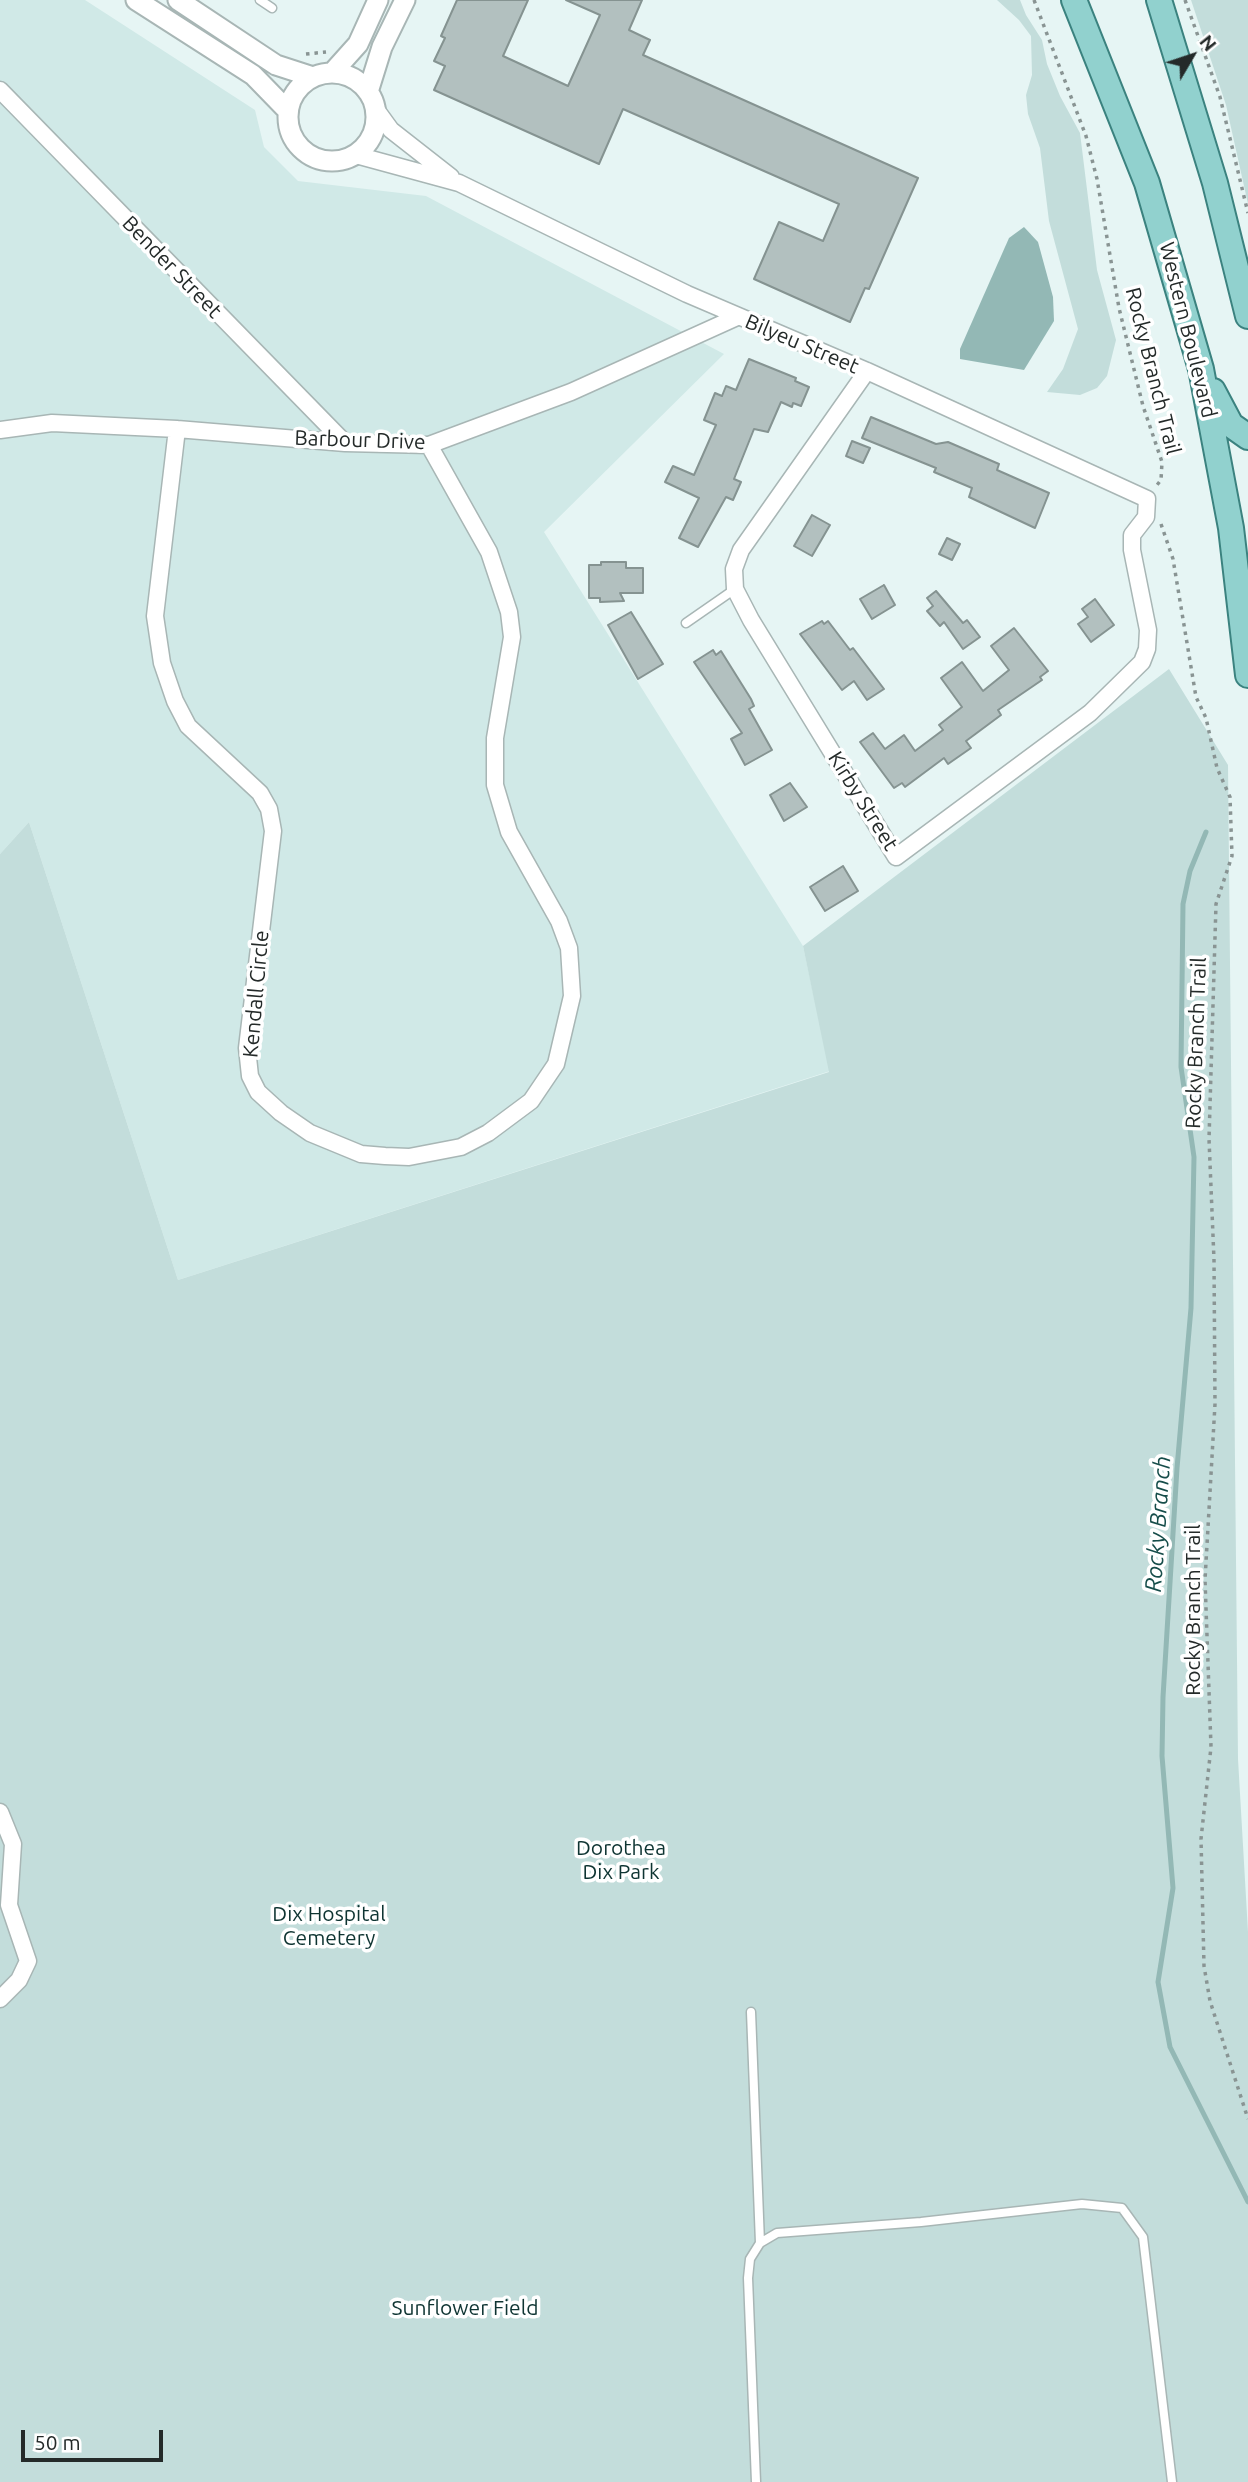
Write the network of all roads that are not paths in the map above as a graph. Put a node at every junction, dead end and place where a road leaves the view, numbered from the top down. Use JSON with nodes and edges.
{"nodes":[{"id":1,"x":136,"y":0,"type":"edge"},
{"id":2,"x":178,"y":0,"type":"edge"},
{"id":3,"x":260,"y":0,"type":"edge"},
{"id":4,"x":378,"y":0,"type":"edge"},
{"id":5,"x":405,"y":0,"type":"edge"},
{"id":6,"x":1073,"y":0,"type":"edge"},
{"id":7,"x":1159,"y":0,"type":"edge"},
{"id":8,"x":157,"y":6,"type":"edge"},
{"id":9,"x":272,"y":8,"type":"dead end"},
{"id":10,"x":323,"y":75,"type":"junction"},
{"id":11,"x":0,"y":90,"type":"edge"},
{"id":12,"x":372,"y":100,"type":"junction"},
{"id":13,"x":288,"y":111,"type":"junction"},
{"id":14,"x":356,"y":155,"type":"junction"},
{"id":15,"x":458,"y":183,"type":"junction"},
{"id":16,"x":1248,"y":314,"type":"edge"},
{"id":17,"x":737,"y":317,"type":"junction"},
{"id":18,"x":1201,"y":369,"type":"junction"},
{"id":19,"x":867,"y":371,"type":"junction"},
{"id":20,"x":177,"y":429,"type":"junction"},
{"id":21,"x":0,"y":430,"type":"edge"},
{"id":22,"x":1248,"y":437,"type":"edge"},
{"id":23,"x":345,"y":443,"type":"junction"},
{"id":24,"x":429,"y":445,"type":"junction"},
{"id":25,"x":1147,"y":499,"type":"joint"},
{"id":26,"x":735,"y":589,"type":"junction"},
{"id":27,"x":686,"y":623,"type":"dead end"},
{"id":28,"x":1248,"y":675,"type":"edge"},
{"id":29,"x":0,"y":1812,"type":"edge"},
{"id":30,"x":0,"y":1999,"type":"edge"},
{"id":31,"x":751,"y":2012,"type":"dead end"},
{"id":32,"x":760,"y":2243,"type":"junction"},
{"id":33,"x":756,"y":2482,"type":"edge"},
{"id":34,"x":1171,"y":2482,"type":"edge"}],
"edges":[{"from":1,"to":8,"type":"street"},
{"from":2,"to":10,"type":"street"},
{"from":3,"to":9,"type":"lane"},
{"from":4,"to":10,"type":"street"},
{"from":5,"to":12,"type":"street"},
{"from":6,"to":18,"type":"main road","name":"Western Boulevard"},
{"from":7,"to":16,"type":"main road"},
{"from":8,"to":13,"type":"street"},
{"from":10,"to":12,"type":"street"},
{"from":10,"to":13,"type":"street"},
{"from":11,"to":23,"type":"street","name":"Bender Street"},
{"from":12,"to":14,"type":"street"},
{"from":12,"to":15,"type":"street","name":"Bilyeu Street"},
{"from":13,"to":14,"type":"street"},
{"from":14,"to":15,"type":"street","name":"Bilyeu Street"},
{"from":15,"to":17,"type":"street","name":"Bilyeu Street"},
{"from":17,"to":19,"type":"street","name":"Bilyeu Street"},
{"from":17,"to":24,"type":"street","name":"Barbour Drive"},
{"from":18,"to":22,"type":"main road"},
{"from":18,"to":28,"type":"main road","name":"Western Boulevard"},
{"from":19,"to":25,"type":"street","name":"Bilyeu Street"},
{"from":19,"to":26,"type":"street"},
{"from":20,"to":21,"type":"street","name":"Barbour Drive"},
{"from":20,"to":23,"type":"street","name":"Barbour Drive"},
{"from":20,"to":24,"type":"street","name":"Kendall Circle"},
{"from":23,"to":24,"type":"street","name":"Barbour Drive"},
{"from":25,"to":26,"type":"street","name":"Kirby Street"},
{"from":26,"to":27,"type":"lane"},
{"from":29,"to":30,"type":"street"},
{"from":31,"to":32,"type":"lane"},
{"from":32,"to":33,"type":"lane"},
{"from":32,"to":34,"type":"lane"}]}
